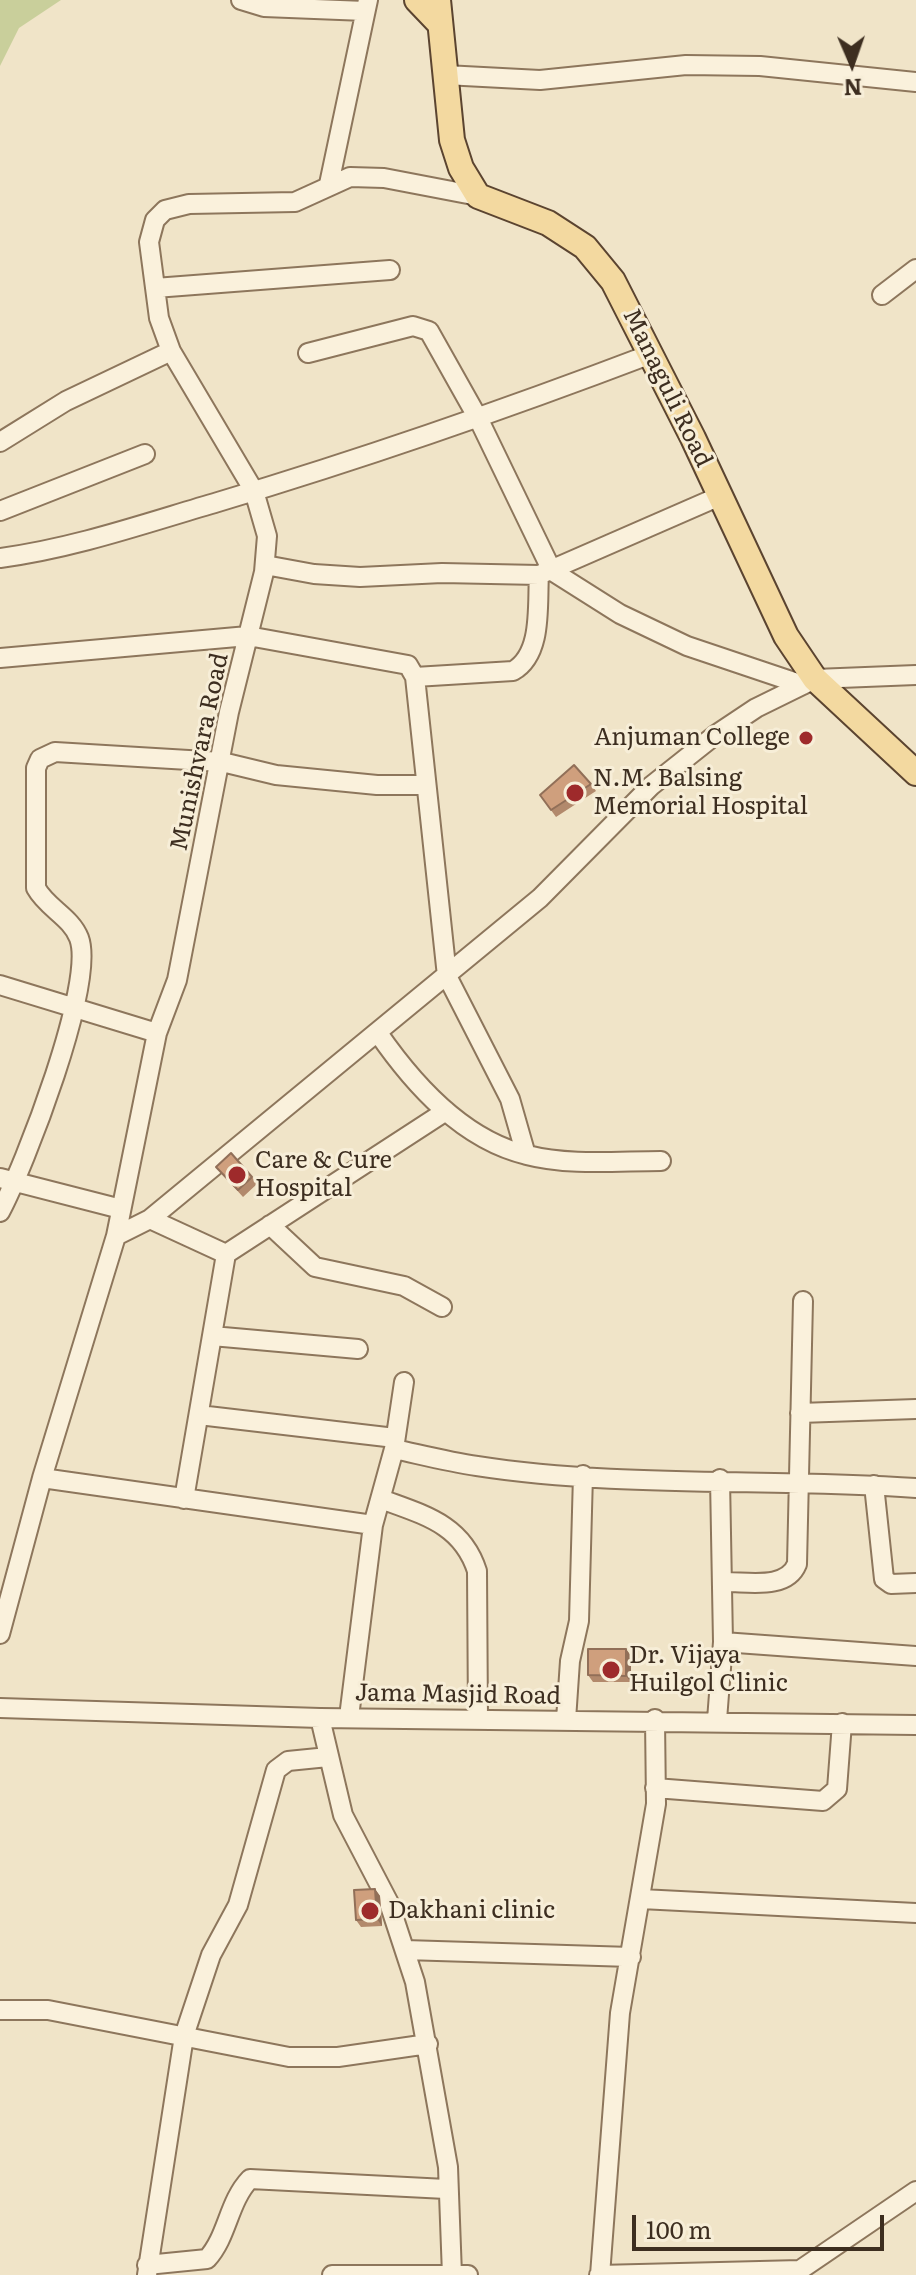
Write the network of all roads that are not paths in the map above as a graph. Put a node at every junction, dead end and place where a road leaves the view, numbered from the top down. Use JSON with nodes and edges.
{"nodes":[{"id":1,"x":241,"y":0,"type":"edge"},
{"id":2,"x":417,"y":0,"type":"edge"},
{"id":3,"x":367,"y":6,"type":"edge"},
{"id":4,"x":438,"y":11,"type":"edge"},
{"id":5,"x":445,"y":75,"type":"junction"},
{"id":6,"x":916,"y":82,"type":"edge"},
{"id":7,"x":329,"y":184,"type":"junction"},
{"id":8,"x":478,"y":196,"type":"junction"},
{"id":9,"x":916,"y":269,"type":"edge"},
{"id":10,"x":390,"y":270,"type":"dead end"},
{"id":11,"x":155,"y":288,"type":"junction"},
{"id":12,"x":882,"y":295,"type":"dead end"},
{"id":13,"x":171,"y":351,"type":"junction"},
{"id":14,"x":308,"y":353,"type":"dead end"},
{"id":15,"x":651,"y":354,"type":"junction"},
{"id":16,"x":479,"y":420,"type":"junction"},
{"id":17,"x":0,"y":442,"type":"edge"},
{"id":18,"x":145,"y":454,"type":"dead end"},
{"id":19,"x":254,"y":491,"type":"junction"},
{"id":20,"x":720,"y":496,"type":"junction"},
{"id":21,"x":0,"y":511,"type":"edge"},
{"id":22,"x":0,"y":558,"type":"edge"},
{"id":23,"x":265,"y":565,"type":"junction"},
{"id":24,"x":546,"y":573,"type":"junction"},
{"id":25,"x":248,"y":636,"type":"junction"},
{"id":26,"x":0,"y":658,"type":"edge"},
{"id":27,"x":916,"y":675,"type":"edge"},
{"id":28,"x":415,"y":677,"type":"junction"},
{"id":29,"x":809,"y":682,"type":"junction"},
{"id":30,"x":222,"y":762,"type":"junction"},
{"id":31,"x":916,"y":773,"type":"edge"},
{"id":32,"x":425,"y":785,"type":"junction"},
{"id":33,"x":447,"y":976,"type":"junction"},
{"id":34,"x":0,"y":985,"type":"edge"},
{"id":35,"x":76,"y":1005,"type":"junction"},
{"id":36,"x":157,"y":1033,"type":"junction"},
{"id":37,"x":378,"y":1033,"type":"junction"},
{"id":38,"x":446,"y":1111,"type":"junction"},
{"id":39,"x":526,"y":1155,"type":"junction"},
{"id":40,"x":661,"y":1161,"type":"dead end"},
{"id":41,"x":8,"y":1180,"type":"edge"},
{"id":42,"x":121,"y":1209,"type":"junction"},
{"id":43,"x":0,"y":1212,"type":"edge"},
{"id":44,"x":150,"y":1219,"type":"junction"},
{"id":45,"x":270,"y":1225,"type":"junction"},
{"id":46,"x":116,"y":1236,"type":"junction"},
{"id":47,"x":226,"y":1254,"type":"junction"},
{"id":48,"x":803,"y":1301,"type":"dead end"},
{"id":49,"x":442,"y":1307,"type":"dead end"},
{"id":50,"x":212,"y":1336,"type":"junction"},
{"id":51,"x":358,"y":1349,"type":"dead end"},
{"id":52,"x":404,"y":1382,"type":"dead end"},
{"id":53,"x":916,"y":1409,"type":"edge"},
{"id":54,"x":800,"y":1413,"type":"junction"},
{"id":55,"x":199,"y":1415,"type":"junction"},
{"id":56,"x":395,"y":1444,"type":"junction"},
{"id":57,"x":583,"y":1475,"type":"junction"},
{"id":58,"x":42,"y":1478,"type":"junction"},
{"id":59,"x":720,"y":1479,"type":"junction"},
{"id":60,"x":797,"y":1480,"type":"junction"},
{"id":61,"x":874,"y":1485,"type":"junction"},
{"id":62,"x":916,"y":1488,"type":"edge"},
{"id":63,"x":184,"y":1499,"type":"junction"},
{"id":64,"x":381,"y":1499,"type":"junction"},
{"id":65,"x":373,"y":1525,"type":"junction"},
{"id":66,"x":722,"y":1582,"type":"junction"},
{"id":67,"x":916,"y":1583,"type":"edge"},
{"id":68,"x":0,"y":1634,"type":"edge"},
{"id":69,"x":723,"y":1642,"type":"junction"},
{"id":70,"x":916,"y":1656,"type":"edge"},
{"id":71,"x":0,"y":1708,"type":"edge"},
{"id":72,"x":349,"y":1717,"type":"junction"},
{"id":73,"x":320,"y":1718,"type":"junction"},
{"id":74,"x":478,"y":1719,"type":"junction"},
{"id":75,"x":655,"y":1719,"type":"junction"},
{"id":76,"x":566,"y":1720,"type":"junction"},
{"id":77,"x":717,"y":1720,"type":"junction"},
{"id":78,"x":842,"y":1723,"type":"junction"},
{"id":79,"x":916,"y":1725,"type":"edge"},
{"id":80,"x":328,"y":1757,"type":"junction"},
{"id":81,"x":655,"y":1788,"type":"junction"},
{"id":82,"x":641,"y":1899,"type":"junction"},
{"id":83,"x":916,"y":1913,"type":"edge"},
{"id":84,"x":405,"y":1950,"type":"junction"},
{"id":85,"x":631,"y":1957,"type":"junction"},
{"id":86,"x":0,"y":2010,"type":"edge"},
{"id":87,"x":184,"y":2036,"type":"junction"},
{"id":88,"x":428,"y":2044,"type":"junction"},
{"id":89,"x":446,"y":2189,"type":"junction"},
{"id":90,"x":916,"y":2191,"type":"edge"},
{"id":91,"x":147,"y":2270,"type":"edge"},
{"id":92,"x":798,"y":2273,"type":"edge"},
{"id":93,"x":332,"y":2275,"type":"edge"},
{"id":94,"x":458,"y":2275,"type":"edge"},
{"id":95,"x":600,"y":2275,"type":"edge"}],
"edges":[{"from":1,"to":3,"type":"street"},
{"from":2,"to":4,"type":"main road"},
{"from":3,"to":7,"type":"street"},
{"from":4,"to":5,"type":"main road"},
{"from":5,"to":6,"type":"street"},
{"from":5,"to":8,"type":"main road"},
{"from":7,"to":8,"type":"street","name":"Munishvara Road"},
{"from":7,"to":11,"type":"street","name":"Munishvara Road"},
{"from":8,"to":15,"type":"main road","name":"Managuli Road"},
{"from":9,"to":12,"type":"street"},
{"from":10,"to":11,"type":"street"},
{"from":11,"to":13,"type":"street","name":"Munishvara Road"},
{"from":13,"to":17,"type":"street"},
{"from":13,"to":19,"type":"street","name":"Munishvara Road"},
{"from":14,"to":16,"type":"street"},
{"from":15,"to":16,"type":"street"},
{"from":15,"to":20,"type":"main road","name":"Managuli Road"},
{"from":16,"to":19,"type":"street"},
{"from":16,"to":24,"type":"street"},
{"from":18,"to":21,"type":"street"},
{"from":19,"to":22,"type":"street"},
{"from":19,"to":23,"type":"street","name":"Munishvara Road"},
{"from":20,"to":24,"type":"street"},
{"from":20,"to":29,"type":"main road","name":"Managuli Road"},
{"from":23,"to":24,"type":"street"},
{"from":23,"to":25,"type":"street","name":"Munishvara Road"},
{"from":24,"to":28,"type":"street"},
{"from":24,"to":29,"type":"street"},
{"from":25,"to":26,"type":"street"},
{"from":25,"to":28,"type":"street"},
{"from":25,"to":30,"type":"street","name":"Munishvara Road"},
{"from":27,"to":29,"type":"street"},
{"from":28,"to":32,"type":"street"},
{"from":29,"to":31,"type":"main road","name":"Managuli Road"},
{"from":29,"to":33,"type":"street"},
{"from":30,"to":32,"type":"street"},
{"from":30,"to":35,"type":"street"},
{"from":30,"to":36,"type":"street","name":"Munishvara Road"},
{"from":32,"to":33,"type":"street"},
{"from":33,"to":37,"type":"street"},
{"from":33,"to":39,"type":"street"},
{"from":34,"to":35,"type":"street"},
{"from":35,"to":36,"type":"street"},
{"from":35,"to":41,"type":"street"},
{"from":36,"to":42,"type":"street","name":"Munishvara Road"},
{"from":37,"to":38,"type":"street"},
{"from":37,"to":44,"type":"street"},
{"from":38,"to":39,"type":"street"},
{"from":38,"to":45,"type":"street"},
{"from":39,"to":40,"type":"street"},
{"from":41,"to":42,"type":"street"},
{"from":41,"to":43,"type":"street"},
{"from":42,"to":46,"type":"street","name":"Munishvara Road"},
{"from":44,"to":46,"type":"street"},
{"from":44,"to":47,"type":"street"},
{"from":45,"to":47,"type":"street"},
{"from":45,"to":49,"type":"street"},
{"from":46,"to":58,"type":"street","name":"Munishvara Road"},
{"from":47,"to":50,"type":"street"},
{"from":48,"to":54,"type":"street"},
{"from":50,"to":51,"type":"street"},
{"from":50,"to":55,"type":"street"},
{"from":52,"to":56,"type":"street"},
{"from":53,"to":54,"type":"street"},
{"from":54,"to":60,"type":"street"},
{"from":55,"to":56,"type":"street"},
{"from":55,"to":63,"type":"street"},
{"from":56,"to":57,"type":"street"},
{"from":56,"to":64,"type":"street"},
{"from":57,"to":59,"type":"street"},
{"from":57,"to":76,"type":"street"},
{"from":58,"to":63,"type":"street"},
{"from":58,"to":68,"type":"street","name":"Munishvara Road"},
{"from":59,"to":60,"type":"street"},
{"from":59,"to":66,"type":"street"},
{"from":60,"to":61,"type":"street"},
{"from":60,"to":66,"type":"street"},
{"from":61,"to":62,"type":"street"},
{"from":61,"to":67,"type":"street"},
{"from":63,"to":65,"type":"street"},
{"from":64,"to":65,"type":"street"},
{"from":64,"to":74,"type":"street"},
{"from":65,"to":72,"type":"street"},
{"from":66,"to":69,"type":"street"},
{"from":69,"to":70,"type":"street"},
{"from":69,"to":77,"type":"street"},
{"from":71,"to":73,"type":"street","name":"Jama Masjid Road"},
{"from":72,"to":73,"type":"street","name":"Jama Masjid Road"},
{"from":72,"to":74,"type":"street","name":"Jama Masjid Road"},
{"from":73,"to":80,"type":"street"},
{"from":74,"to":76,"type":"street","name":"Jama Masjid Road"},
{"from":75,"to":76,"type":"street","name":"Jama Masjid Road"},
{"from":75,"to":77,"type":"street","name":"Jama Masjid Road"},
{"from":75,"to":81,"type":"street"},
{"from":77,"to":78,"type":"street","name":"Jama Masjid Road"},
{"from":78,"to":79,"type":"street","name":"Jama Masjid Road"},
{"from":78,"to":81,"type":"street"},
{"from":80,"to":84,"type":"street"},
{"from":80,"to":87,"type":"street"},
{"from":81,"to":82,"type":"street"},
{"from":82,"to":83,"type":"street"},
{"from":82,"to":85,"type":"street"},
{"from":84,"to":85,"type":"street"},
{"from":84,"to":88,"type":"street"},
{"from":85,"to":95,"type":"street"},
{"from":86,"to":87,"type":"street"},
{"from":87,"to":88,"type":"street"},
{"from":87,"to":91,"type":"street"},
{"from":88,"to":89,"type":"street"},
{"from":89,"to":91,"type":"street"},
{"from":89,"to":94,"type":"street"},
{"from":90,"to":92,"type":"street"},
{"from":92,"to":95,"type":"street"},
{"from":93,"to":94,"type":"street"}]}
